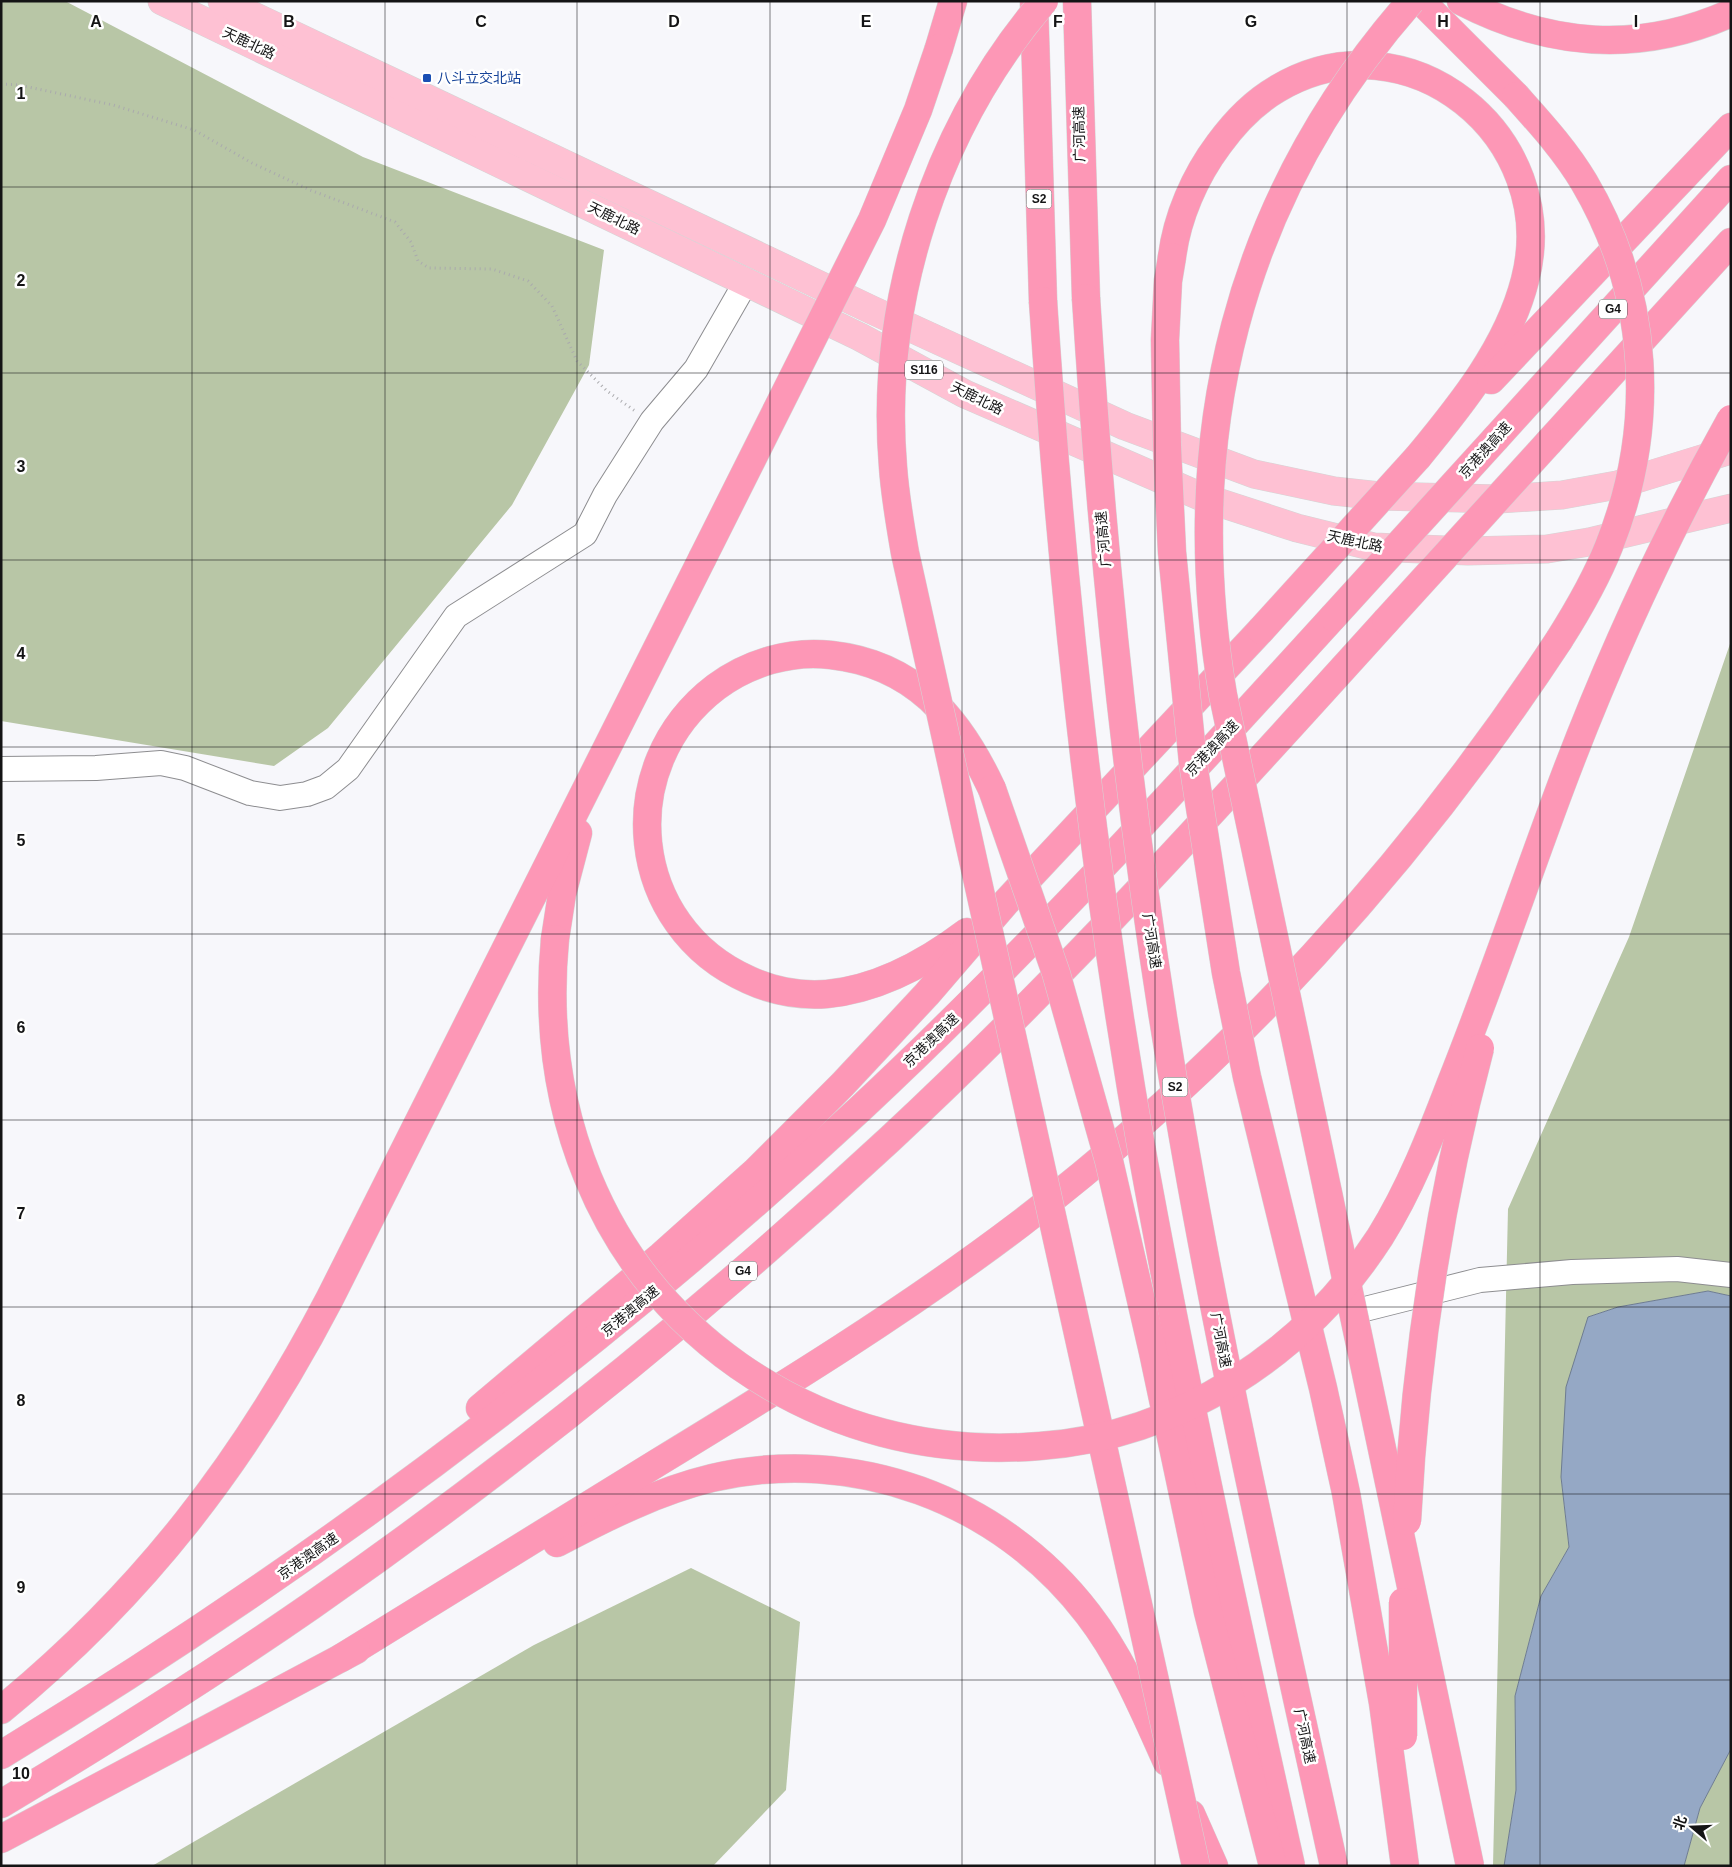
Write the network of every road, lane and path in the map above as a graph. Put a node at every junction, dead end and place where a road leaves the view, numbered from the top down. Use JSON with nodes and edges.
{"nodes":[{"id":1,"x":162,"y":1,"type":"edge"},
{"id":2,"x":222,"y":1,"type":"edge"},
{"id":3,"x":953,"y":1,"type":"edge"},
{"id":4,"x":1034,"y":1,"type":"edge"},
{"id":5,"x":1044,"y":1,"type":"edge"},
{"id":6,"x":1076,"y":1,"type":"edge"},
{"id":7,"x":1411,"y":1,"type":"edge"},
{"id":8,"x":1421,"y":1,"type":"edge"},
{"id":9,"x":1461,"y":1,"type":"edge"},
{"id":10,"x":1731,"y":13,"type":"edge"},
{"id":11,"x":1,"y":84,"type":"edge"},
{"id":12,"x":1731,"y":127,"type":"edge"},
{"id":13,"x":1731,"y":179,"type":"edge"},
{"id":14,"x":1731,"y":242,"type":"edge"},
{"id":15,"x":746,"y":282,"type":"junction"},
{"id":16,"x":872,"y":310,"type":"junction"},
{"id":17,"x":860,"y":337,"type":"junction"},
{"id":18,"x":980,"y":359,"type":"junction"},
{"id":19,"x":965,"y":394,"type":"junction"},
{"id":20,"x":1731,"y":419,"type":"edge"},
{"id":21,"x":652,"y":421,"type":"junction"},
{"id":22,"x":1448,"y":422,"type":"junction"},
{"id":23,"x":1731,"y":450,"type":"edge"},
{"id":24,"x":1731,"y":508,"type":"edge"},
{"id":25,"x":621,"y":720,"type":"junction"},
{"id":26,"x":1,"y":769,"type":"edge"},
{"id":27,"x":1558,"y":793,"type":"junction"},
{"id":28,"x":1008,"y":900,"type":"junction"},
{"id":29,"x":1731,"y":1275,"type":"edge"},
{"id":30,"x":1360,"y":1310,"type":"dead end"},
{"id":31,"x":388,"y":1500,"type":"junction"},
{"id":32,"x":341,"y":1658,"type":"junction"},
{"id":33,"x":1,"y":1710,"type":"edge"},
{"id":34,"x":1,"y":1755,"type":"edge"},
{"id":35,"x":1,"y":1804,"type":"edge"},
{"id":36,"x":1,"y":1839,"type":"edge"},
{"id":37,"x":1196,"y":1866,"type":"edge"},
{"id":38,"x":1214,"y":1866,"type":"edge"},
{"id":39,"x":1273,"y":1866,"type":"edge"},
{"id":40,"x":1291,"y":1866,"type":"edge"},
{"id":41,"x":1334,"y":1866,"type":"edge"},
{"id":42,"x":1405,"y":1866,"type":"edge"},
{"id":43,"x":1409,"y":1866,"type":"edge"},
{"id":44,"x":1470,"y":1866,"type":"edge"}],
"edges":[{"from":1,"to":15,"type":"main road","name":"天鹿北路","number":"S116"},
{"from":2,"to":16,"type":"main road","name":"天鹿北路","number":"S116"},
{"from":3,"to":25,"type":"highway","bridge":true},
{"from":4,"to":40,"type":"highway","number":"S2","bridge":true},
{"from":5,"to":37,"type":"highway","bridge":true},
{"from":6,"to":41,"type":"highway","name":"广河高速","number":"S2","bridge":true},
{"from":7,"to":44,"type":"highway","bridge":true},
{"from":8,"to":32,"type":"highway","bridge":true},
{"from":9,"to":10,"type":"highway"},
{"from":11,"to":21,"type":"path"},
{"from":12,"to":22,"type":"highway"},
{"from":13,"to":31,"type":"highway","name":"京港澳高速","number":"G4","bridge":true},
{"from":14,"to":35,"type":"highway","number":"G4","bridge":true},
{"from":15,"to":17,"type":"main road","name":"天鹿北路","number":"S116"},
{"from":15,"to":21,"type":"street"},
{"from":16,"to":17,"type":"main road"},
{"from":16,"to":18,"type":"main road","name":"天鹿北路","number":"S116"},
{"from":17,"to":19,"type":"main road","name":"天鹿北路","number":"S116"},
{"from":18,"to":19,"type":"main road"},
{"from":18,"to":23,"type":"main road","name":"天鹿北路","number":"S116"},
{"from":19,"to":24,"type":"main road","name":"天鹿北路","number":"S116"},
{"from":20,"to":27,"type":"highway","bridge":true},
{"from":21,"to":26,"type":"street"},
{"from":22,"to":28,"type":"highway","bridge":true},
{"from":22,"to":42,"type":"highway","bridge":true},
{"from":25,"to":27,"type":"highway","bridge":true},
{"from":25,"to":33,"type":"highway"},
{"from":27,"to":43,"type":"highway","bridge":true},
{"from":28,"to":31,"type":"highway"},
{"from":28,"to":39,"type":"highway","bridge":true},
{"from":29,"to":30,"type":"street"},
{"from":31,"to":34,"type":"highway","name":"京港澳高速","number":"G4"},
{"from":32,"to":36,"type":"highway"},
{"from":32,"to":38,"type":"highway","bridge":true}]}
